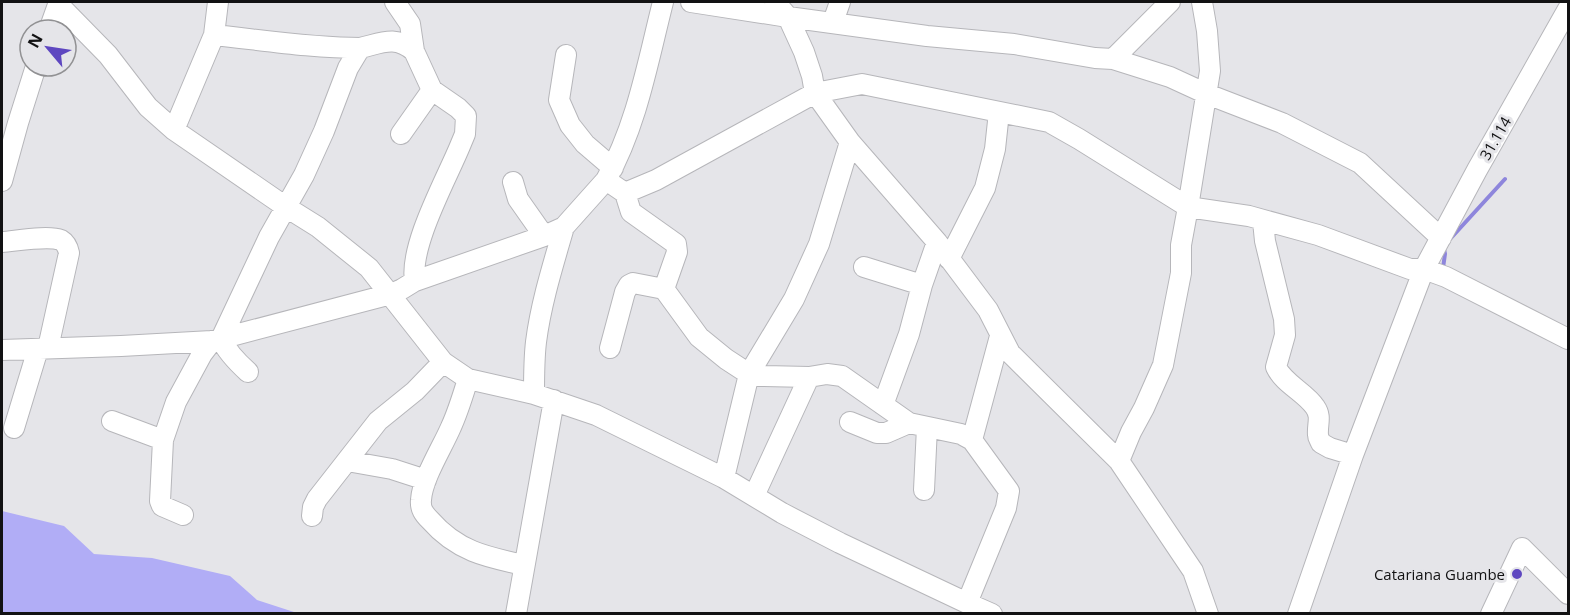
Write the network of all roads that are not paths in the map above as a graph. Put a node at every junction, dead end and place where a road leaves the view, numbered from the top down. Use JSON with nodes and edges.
{"nodes":[{"id":1,"x":218,"y":2,"type":"edge"},
{"id":2,"x":395,"y":2,"type":"edge"},
{"id":3,"x":663,"y":2,"type":"edge"},
{"id":4,"x":692,"y":2,"type":"edge"},
{"id":5,"x":840,"y":2,"type":"edge"},
{"id":6,"x":1170,"y":2,"type":"edge"},
{"id":7,"x":1202,"y":2,"type":"edge"},
{"id":8,"x":58,"y":3,"type":"edge"},
{"id":9,"x":781,"y":9,"type":"edge"},
{"id":10,"x":1569,"y":9,"type":"edge"},
{"id":11,"x":53,"y":18,"type":"edge"},
{"id":12,"x":833,"y":22,"type":"junction"},
{"id":13,"x":214,"y":35,"type":"junction"},
{"id":14,"x":360,"y":48,"type":"junction"},
{"id":15,"x":414,"y":51,"type":"junction"},
{"id":16,"x":566,"y":55,"type":"dead end"},
{"id":17,"x":1113,"y":59,"type":"junction"},
{"id":18,"x":32,"y":78,"type":"edge"},
{"id":19,"x":432,"y":90,"type":"junction"},
{"id":20,"x":814,"y":93,"type":"junction"},
{"id":21,"x":1207,"y":94,"type":"junction"},
{"id":22,"x":999,"y":112,"type":"junction"},
{"id":23,"x":174,"y":130,"type":"junction"},
{"id":24,"x":401,"y":134,"type":"dead end"},
{"id":25,"x":850,"y":142,"type":"junction"},
{"id":26,"x":609,"y":174,"type":"junction"},
{"id":27,"x":2,"y":181,"type":"edge"},
{"id":28,"x":513,"y":182,"type":"dead end"},
{"id":29,"x":625,"y":193,"type":"junction"},
{"id":30,"x":286,"y":207,"type":"junction"},
{"id":31,"x":1188,"y":207,"type":"junction"},
{"id":32,"x":1263,"y":221,"type":"junction"},
{"id":33,"x":564,"y":227,"type":"junction"},
{"id":34,"x":544,"y":236,"type":"junction"},
{"id":35,"x":1441,"y":238,"type":"junction"},
{"id":36,"x":2,"y":242,"type":"edge"},
{"id":37,"x":937,"y":242,"type":"junction"},
{"id":38,"x":949,"y":259,"type":"junction"},
{"id":39,"x":864,"y":267,"type":"dead end"},
{"id":40,"x":1424,"y":269,"type":"junction"},
{"id":41,"x":415,"y":281,"type":"junction"},
{"id":42,"x":922,"y":285,"type":"junction"},
{"id":43,"x":664,"y":289,"type":"junction"},
{"id":44,"x":390,"y":294,"type":"junction"},
{"id":45,"x":1000,"y":336,"type":"junction"},
{"id":46,"x":1569,"y":339,"type":"edge"},
{"id":47,"x":216,"y":340,"type":"junction"},
{"id":48,"x":43,"y":348,"type":"junction"},
{"id":49,"x":610,"y":348,"type":"dead end"},
{"id":50,"x":2,"y":350,"type":"edge"},
{"id":51,"x":443,"y":362,"type":"junction"},
{"id":52,"x":248,"y":372,"type":"dead end"},
{"id":53,"x":748,"y":374,"type":"junction"},
{"id":54,"x":809,"y":377,"type":"junction"},
{"id":55,"x":468,"y":379,"type":"junction"},
{"id":56,"x":534,"y":394,"type":"junction"},
{"id":57,"x":554,"y":400,"type":"junction"},
{"id":58,"x":883,"y":405,"type":"junction"},
{"id":59,"x":112,"y":421,"type":"dead end"},
{"id":60,"x":850,"y":422,"type":"dead end"},
{"id":61,"x":918,"y":425,"type":"junction"},
{"id":62,"x":14,"y":428,"type":"dead end"},
{"id":63,"x":163,"y":440,"type":"junction"},
{"id":64,"x":972,"y":440,"type":"junction"},
{"id":65,"x":1353,"y":454,"type":"junction"},
{"id":66,"x":347,"y":461,"type":"junction"},
{"id":67,"x":1119,"y":461,"type":"junction"},
{"id":68,"x":724,"y":478,"type":"junction"},
{"id":69,"x":426,"y":480,"type":"junction"},
{"id":70,"x":924,"y":490,"type":"dead end"},
{"id":71,"x":754,"y":496,"type":"junction"},
{"id":72,"x":183,"y":515,"type":"dead end"},
{"id":73,"x":312,"y":516,"type":"dead end"},
{"id":74,"x":524,"y":565,"type":"junction"},
{"id":75,"x":1569,"y":594,"type":"edge"},
{"id":76,"x":967,"y":603,"type":"junction"},
{"id":77,"x":516,"y":614,"type":"edge"},
{"id":78,"x":992,"y":614,"type":"edge"},
{"id":79,"x":1208,"y":614,"type":"edge"},
{"id":80,"x":1298,"y":614,"type":"edge"},
{"id":81,"x":1491,"y":614,"type":"edge"}],
"edges":[{"from":1,"to":13,"type":"street"},
{"from":2,"to":15,"type":"street"},
{"from":3,"to":26,"type":"street"},
{"from":4,"to":9,"type":"street"},
{"from":5,"to":12,"type":"street"},
{"from":6,"to":17,"type":"street"},
{"from":7,"to":21,"type":"street"},
{"from":8,"to":11,"type":"street"},
{"from":8,"to":23,"type":"street"},
{"from":9,"to":12,"type":"street"},
{"from":9,"to":20,"type":"street"},
{"from":10,"to":35,"type":"street","name":"31.114"},
{"from":12,"to":17,"type":"street"},
{"from":13,"to":14,"type":"street"},
{"from":13,"to":23,"type":"street"},
{"from":14,"to":15,"type":"street"},
{"from":14,"to":30,"type":"street"},
{"from":15,"to":19,"type":"street"},
{"from":16,"to":26,"type":"street"},
{"from":17,"to":21,"type":"street"},
{"from":18,"to":27,"type":"street"},
{"from":19,"to":24,"type":"street"},
{"from":19,"to":41,"type":"street"},
{"from":20,"to":22,"type":"street"},
{"from":20,"to":25,"type":"street"},
{"from":20,"to":29,"type":"street"},
{"from":21,"to":31,"type":"street"},
{"from":21,"to":35,"type":"street"},
{"from":22,"to":31,"type":"street"},
{"from":22,"to":38,"type":"street"},
{"from":23,"to":30,"type":"street"},
{"from":25,"to":37,"type":"street"},
{"from":25,"to":53,"type":"street"},
{"from":26,"to":29,"type":"street"},
{"from":26,"to":33,"type":"street"},
{"from":28,"to":34,"type":"street"},
{"from":29,"to":43,"type":"street"},
{"from":30,"to":44,"type":"street"},
{"from":30,"to":47,"type":"street"},
{"from":31,"to":32,"type":"street"},
{"from":31,"to":67,"type":"street"},
{"from":32,"to":40,"type":"street"},
{"from":32,"to":65,"type":"street"},
{"from":33,"to":34,"type":"street"},
{"from":33,"to":56,"type":"street"},
{"from":34,"to":41,"type":"street"},
{"from":35,"to":40,"type":"street","name":"31.114"},
{"from":36,"to":48,"type":"street"},
{"from":37,"to":38,"type":"street"},
{"from":37,"to":42,"type":"street"},
{"from":38,"to":45,"type":"street"},
{"from":39,"to":42,"type":"street"},
{"from":40,"to":46,"type":"street"},
{"from":40,"to":65,"type":"street","name":"31.114"},
{"from":41,"to":44,"type":"street"},
{"from":42,"to":58,"type":"street"},
{"from":43,"to":49,"type":"street"},
{"from":43,"to":53,"type":"street"},
{"from":44,"to":47,"type":"street"},
{"from":44,"to":51,"type":"street"},
{"from":45,"to":64,"type":"street"},
{"from":45,"to":67,"type":"street"},
{"from":47,"to":48,"type":"street"},
{"from":47,"to":52,"type":"street"},
{"from":47,"to":63,"type":"street"},
{"from":48,"to":50,"type":"street"},
{"from":48,"to":62,"type":"street"},
{"from":51,"to":55,"type":"street"},
{"from":51,"to":66,"type":"street"},
{"from":53,"to":54,"type":"street"},
{"from":53,"to":68,"type":"street"},
{"from":54,"to":58,"type":"street"},
{"from":54,"to":71,"type":"street"},
{"from":55,"to":56,"type":"street"},
{"from":55,"to":69,"type":"street"},
{"from":56,"to":57,"type":"street"},
{"from":57,"to":68,"type":"street"},
{"from":57,"to":74,"type":"street"},
{"from":58,"to":61,"type":"street"},
{"from":59,"to":63,"type":"street"},
{"from":60,"to":61,"type":"street"},
{"from":61,"to":64,"type":"street"},
{"from":61,"to":70,"type":"street"},
{"from":63,"to":72,"type":"street"},
{"from":64,"to":76,"type":"street"},
{"from":65,"to":80,"type":"street","name":"31.114"},
{"from":66,"to":69,"type":"street"},
{"from":66,"to":73,"type":"street"},
{"from":67,"to":79,"type":"street"},
{"from":68,"to":71,"type":"street"},
{"from":69,"to":74,"type":"street"},
{"from":71,"to":76,"type":"street"},
{"from":74,"to":77,"type":"street"},
{"from":75,"to":81,"type":"street"},
{"from":76,"to":78,"type":"street"}]}
